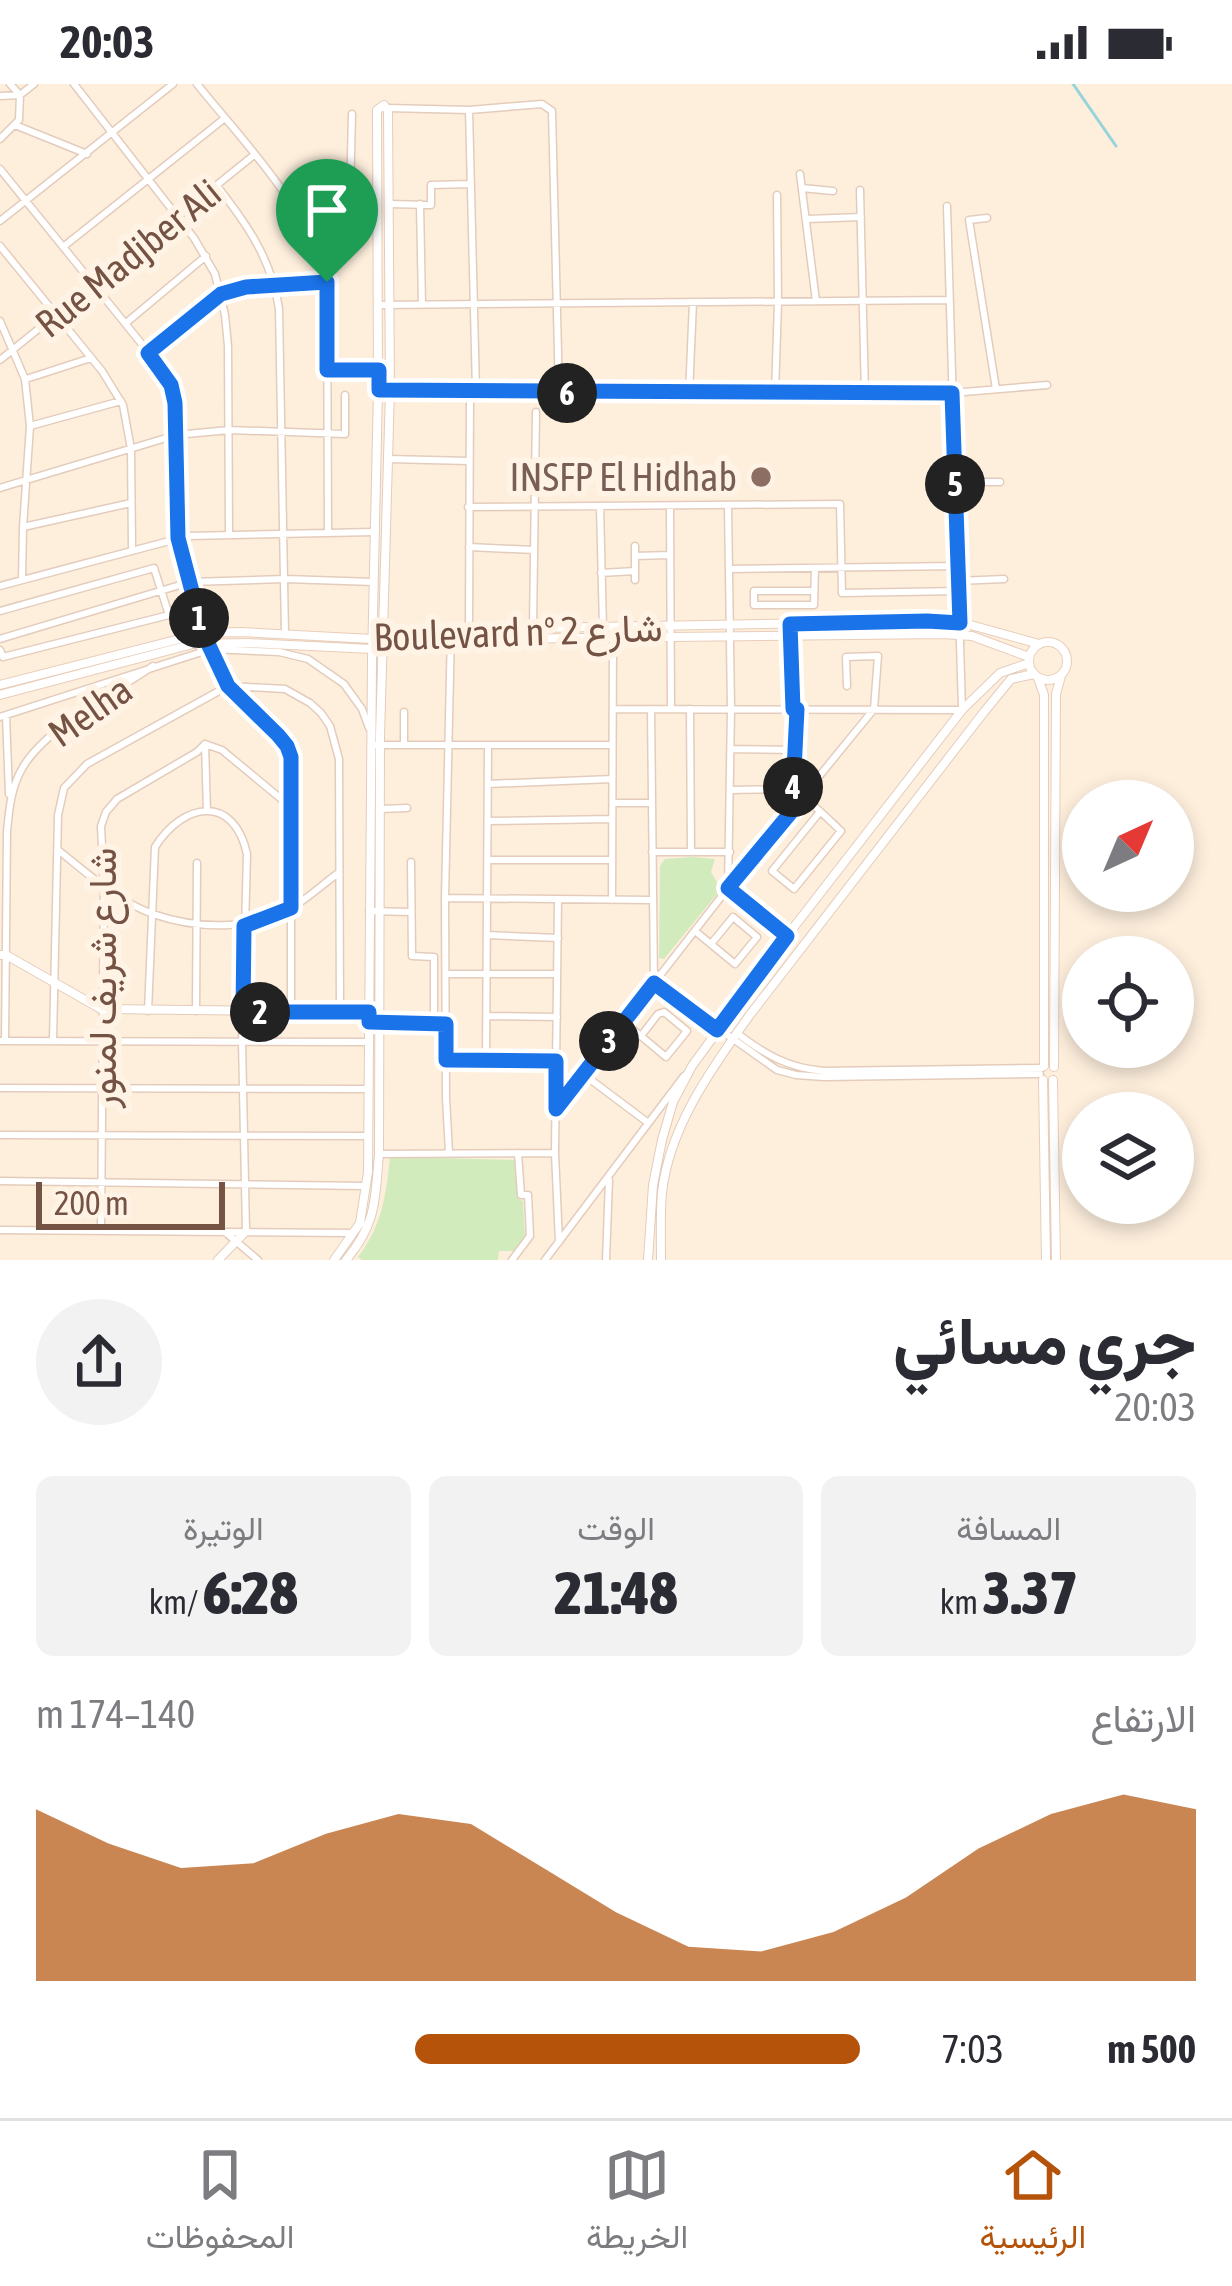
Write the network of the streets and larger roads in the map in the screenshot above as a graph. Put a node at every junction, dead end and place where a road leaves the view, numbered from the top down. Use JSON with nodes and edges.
{"nodes":[{"id":1,"x":10,"y":84,"type":"edge"},
{"id":2,"x":34,"y":84,"type":"edge"},
{"id":3,"x":74,"y":84,"type":"edge"},
{"id":4,"x":172,"y":84,"type":"edge"},
{"id":5,"x":197,"y":84,"type":"edge"},
{"id":6,"x":20,"y":95,"type":"junction"},
{"id":7,"x":0,"y":96,"type":"edge"},
{"id":8,"x":387,"y":108,"type":"junction"},
{"id":9,"x":470,"y":110,"type":"junction"},
{"id":10,"x":352,"y":114,"type":"dead end"},
{"id":11,"x":225,"y":118,"type":"junction"},
{"id":12,"x":15,"y":125,"type":"junction"},
{"id":13,"x":112,"y":135,"type":"junction"},
{"id":14,"x":0,"y":139,"type":"edge"},
{"id":15,"x":87,"y":154,"type":"junction"},
{"id":16,"x":255,"y":155,"type":"junction"},
{"id":17,"x":0,"y":169,"type":"edge"},
{"id":18,"x":800,"y":174,"type":"dead end"},
{"id":19,"x":148,"y":179,"type":"junction"},
{"id":20,"x":471,"y":184,"type":"junction"},
{"id":21,"x":218,"y":185,"type":"junction"},
{"id":22,"x":802,"y":188,"type":"junction"},
{"id":23,"x":833,"y":190,"type":"dead end"},
{"id":24,"x":860,"y":190,"type":"dead end"},
{"id":25,"x":777,"y":195,"type":"dead end"},
{"id":26,"x":26,"y":201,"type":"junction"},
{"id":27,"x":389,"y":204,"type":"junction"},
{"id":28,"x":420,"y":205,"type":"junction"},
{"id":29,"x":947,"y":206,"type":"dead end"},
{"id":30,"x":177,"y":216,"type":"junction"},
{"id":31,"x":389,"y":216,"type":"junction"},
{"id":32,"x":378,"y":217,"type":"junction"},
{"id":33,"x":861,"y":217,"type":"junction"},
{"id":34,"x":987,"y":218,"type":"dead end"},
{"id":35,"x":807,"y":219,"type":"junction"},
{"id":36,"x":0,"y":221,"type":"edge"},
{"id":37,"x":337,"y":221,"type":"dead end"},
{"id":38,"x":0,"y":246,"type":"edge"},
{"id":39,"x":63,"y":248,"type":"junction"},
{"id":40,"x":206,"y":256,"type":"junction"},
{"id":41,"x":327,"y":282,"type":"junction"},
{"id":42,"x":276,"y":285,"type":"junction"},
{"id":43,"x":93,"y":286,"type":"junction"},
{"id":44,"x":221,"y":294,"type":"junction"},
{"id":45,"x":948,"y":300,"type":"junction"},
{"id":46,"x":816,"y":301,"type":"junction"},
{"id":47,"x":862,"y":301,"type":"junction"},
{"id":48,"x":693,"y":302,"type":"junction"},
{"id":49,"x":778,"y":302,"type":"junction"},
{"id":50,"x":475,"y":304,"type":"junction"},
{"id":51,"x":557,"y":304,"type":"junction"},
{"id":52,"x":379,"y":305,"type":"junction"},
{"id":53,"x":391,"y":305,"type":"junction"},
{"id":54,"x":422,"y":305,"type":"junction"},
{"id":55,"x":55,"y":314,"type":"junction"},
{"id":56,"x":0,"y":321,"type":"edge"},
{"id":57,"x":125,"y":324,"type":"junction"},
{"id":58,"x":15,"y":350,"type":"junction"},
{"id":59,"x":148,"y":353,"type":"junction"},
{"id":60,"x":91,"y":358,"type":"junction"},
{"id":61,"x":0,"y":360,"type":"edge"},
{"id":62,"x":327,"y":370,"type":"junction"},
{"id":63,"x":379,"y":370,"type":"junction"},
{"id":64,"x":25,"y":379,"type":"junction"},
{"id":65,"x":1047,"y":385,"type":"dead end"},
{"id":66,"x":996,"y":389,"type":"junction"},
{"id":67,"x":379,"y":390,"type":"junction"},
{"id":68,"x":390,"y":390,"type":"junction"},
{"id":69,"x":473,"y":391,"type":"junction"},
{"id":70,"x":559,"y":393,"type":"junction"},
{"id":71,"x":952,"y":393,"type":"junction"},
{"id":72,"x":689,"y":394,"type":"junction"},
{"id":73,"x":775,"y":394,"type":"junction"},
{"id":74,"x":345,"y":395,"type":"dead end"},
{"id":75,"x":865,"y":395,"type":"junction"},
{"id":76,"x":122,"y":401,"type":"junction"},
{"id":77,"x":536,"y":412,"type":"dead end"},
{"id":78,"x":30,"y":426,"type":"junction"},
{"id":79,"x":229,"y":430,"type":"junction"},
{"id":80,"x":280,"y":432,"type":"junction"},
{"id":81,"x":328,"y":433,"type":"junction"},
{"id":82,"x":176,"y":435,"type":"junction"},
{"id":83,"x":131,"y":449,"type":"junction"},
{"id":84,"x":382,"y":459,"type":"junction"},
{"id":85,"x":469,"y":460,"type":"junction"},
{"id":86,"x":27,"y":482,"type":"junction"},
{"id":87,"x":955,"y":482,"type":"junction"},
{"id":88,"x":1000,"y":482,"type":"dead end"},
{"id":89,"x":0,"y":488,"type":"edge"},
{"id":90,"x":131,"y":503,"type":"junction"},
{"id":91,"x":728,"y":505,"type":"junction"},
{"id":92,"x":600,"y":506,"type":"junction"},
{"id":93,"x":670,"y":506,"type":"junction"},
{"id":94,"x":468,"y":507,"type":"junction"},
{"id":95,"x":535,"y":507,"type":"junction"},
{"id":96,"x":23,"y":527,"type":"junction"},
{"id":97,"x":381,"y":532,"type":"junction"},
{"id":98,"x":328,"y":533,"type":"junction"},
{"id":99,"x":229,"y":534,"type":"junction"},
{"id":100,"x":284,"y":535,"type":"junction"},
{"id":101,"x":178,"y":538,"type":"junction"},
{"id":102,"x":635,"y":546,"type":"dead end"},
{"id":103,"x":469,"y":547,"type":"junction"},
{"id":104,"x":132,"y":549,"type":"junction"},
{"id":105,"x":534,"y":550,"type":"junction"},
{"id":106,"x":670,"y":555,"type":"junction"},
{"id":107,"x":635,"y":556,"type":"junction"},
{"id":108,"x":958,"y":566,"type":"junction"},
{"id":109,"x":814,"y":568,"type":"junction"},
{"id":110,"x":842,"y":568,"type":"junction"},
{"id":111,"x":729,"y":569,"type":"junction"},
{"id":112,"x":635,"y":571,"type":"junction"},
{"id":113,"x":601,"y":573,"type":"junction"},
{"id":114,"x":285,"y":579,"type":"junction"},
{"id":115,"x":1004,"y":579,"type":"dead end"},
{"id":116,"x":22,"y":580,"type":"junction"},
{"id":117,"x":635,"y":580,"type":"dead end"},
{"id":118,"x":958,"y":580,"type":"junction"},
{"id":119,"x":190,"y":582,"type":"junction"},
{"id":120,"x":374,"y":582,"type":"junction"},
{"id":121,"x":0,"y":586,"type":"edge"},
{"id":122,"x":163,"y":589,"type":"junction"},
{"id":123,"x":814,"y":591,"type":"junction"},
{"id":124,"x":959,"y":591,"type":"junction"},
{"id":125,"x":0,"y":611,"type":"edge"},
{"id":126,"x":533,"y":627,"type":"junction"},
{"id":127,"x":469,"y":629,"type":"junction"},
{"id":128,"x":791,"y":629,"type":"junction"},
{"id":129,"x":960,"y":629,"type":"junction"},
{"id":130,"x":451,"y":630,"type":"junction"},
{"id":131,"x":731,"y":630,"type":"junction"},
{"id":132,"x":609,"y":631,"type":"junction"},
{"id":133,"x":671,"y":631,"type":"junction"},
{"id":134,"x":203,"y":633,"type":"junction"},
{"id":135,"x":285,"y":634,"type":"junction"},
{"id":136,"x":0,"y":639,"type":"edge"},
{"id":137,"x":449,"y":642,"type":"junction"},
{"id":138,"x":1039,"y":644,"type":"junction"},
{"id":139,"x":210,"y":646,"type":"junction"},
{"id":140,"x":376,"y":647,"type":"junction"},
{"id":141,"x":0,"y":650,"type":"edge"},
{"id":142,"x":1029,"y":660,"type":"junction"},
{"id":143,"x":153,"y":666,"type":"junction"},
{"id":144,"x":1036,"y":676,"type":"junction"},
{"id":145,"x":1061,"y":676,"type":"junction"},
{"id":146,"x":0,"y":686,"type":"edge"},
{"id":147,"x":228,"y":686,"type":"junction"},
{"id":148,"x":848,"y":686,"type":"dead end"},
{"id":149,"x":0,"y":695,"type":"edge"},
{"id":150,"x":613,"y":709,"type":"junction"},
{"id":151,"x":651,"y":709,"type":"junction"},
{"id":152,"x":671,"y":709,"type":"junction"},
{"id":153,"x":690,"y":709,"type":"junction"},
{"id":154,"x":731,"y":709,"type":"junction"},
{"id":155,"x":795,"y":709,"type":"junction"},
{"id":156,"x":874,"y":710,"type":"junction"},
{"id":157,"x":962,"y":710,"type":"junction"},
{"id":158,"x":404,"y":712,"type":"dead end"},
{"id":159,"x":3,"y":716,"type":"edge"},
{"id":160,"x":375,"y":742,"type":"junction"},
{"id":161,"x":205,"y":744,"type":"junction"},
{"id":162,"x":404,"y":744,"type":"junction"},
{"id":163,"x":447,"y":745,"type":"junction"},
{"id":164,"x":613,"y":745,"type":"junction"},
{"id":165,"x":488,"y":746,"type":"junction"},
{"id":166,"x":730,"y":749,"type":"junction"},
{"id":167,"x":795,"y":750,"type":"junction"},
{"id":168,"x":613,"y":779,"type":"junction"},
{"id":169,"x":488,"y":784,"type":"junction"},
{"id":170,"x":730,"y":790,"type":"junction"},
{"id":171,"x":793,"y":792,"type":"junction"},
{"id":172,"x":802,"y":799,"type":"junction"},
{"id":173,"x":9,"y":803,"type":"junction"},
{"id":174,"x":612,"y":803,"type":"junction"},
{"id":175,"x":652,"y":803,"type":"junction"},
{"id":176,"x":292,"y":808,"type":"junction"},
{"id":177,"x":380,"y":808,"type":"junction"},
{"id":178,"x":407,"y":808,"type":"dead end"},
{"id":179,"x":207,"y":812,"type":"junction"},
{"id":180,"x":819,"y":813,"type":"junction"},
{"id":181,"x":612,"y":819,"type":"junction"},
{"id":182,"x":488,"y":820,"type":"junction"},
{"id":183,"x":58,"y":850,"type":"junction"},
{"id":184,"x":652,"y":852,"type":"junction"},
{"id":185,"x":691,"y":852,"type":"junction"},
{"id":186,"x":730,"y":852,"type":"junction"},
{"id":187,"x":488,"y":860,"type":"junction"},
{"id":188,"x":612,"y":860,"type":"junction"},
{"id":189,"x":411,"y":862,"type":"dead end"},
{"id":190,"x":197,"y":863,"type":"dead end"},
{"id":191,"x":338,"y":872,"type":"junction"},
{"id":192,"x":104,"y":887,"type":"junction"},
{"id":193,"x":728,"y":888,"type":"junction"},
{"id":194,"x":445,"y":898,"type":"junction"},
{"id":195,"x":487,"y":899,"type":"junction"},
{"id":196,"x":558,"y":899,"type":"junction"},
{"id":197,"x":612,"y":900,"type":"junction"},
{"id":198,"x":653,"y":900,"type":"junction"},
{"id":199,"x":291,"y":908,"type":"junction"},
{"id":200,"x":375,"y":911,"type":"junction"},
{"id":201,"x":411,"y":912,"type":"junction"},
{"id":202,"x":151,"y":913,"type":"junction"},
{"id":203,"x":197,"y":923,"type":"junction"},
{"id":204,"x":244,"y":926,"type":"junction"},
{"id":205,"x":695,"y":931,"type":"junction"},
{"id":206,"x":487,"y":935,"type":"junction"},
{"id":207,"x":787,"y":936,"type":"junction"},
{"id":208,"x":558,"y":938,"type":"junction"},
{"id":209,"x":711,"y":944,"type":"junction"},
{"id":210,"x":3,"y":955,"type":"edge"},
{"id":211,"x":445,"y":974,"type":"junction"},
{"id":212,"x":487,"y":974,"type":"junction"},
{"id":213,"x":557,"y":974,"type":"junction"},
{"id":214,"x":54,"y":982,"type":"junction"},
{"id":215,"x":654,"y":983,"type":"junction"},
{"id":216,"x":101,"y":1010,"type":"junction"},
{"id":217,"x":148,"y":1011,"type":"junction"},
{"id":218,"x":196,"y":1011,"type":"junction"},
{"id":219,"x":290,"y":1011,"type":"junction"},
{"id":220,"x":243,"y":1012,"type":"junction"},
{"id":221,"x":340,"y":1013,"type":"junction"},
{"id":222,"x":487,"y":1016,"type":"junction"},
{"id":223,"x":557,"y":1016,"type":"junction"},
{"id":224,"x":374,"y":1017,"type":"junction"},
{"id":225,"x":624,"y":1022,"type":"junction"},
{"id":226,"x":434,"y":1024,"type":"junction"},
{"id":227,"x":446,"y":1024,"type":"junction"},
{"id":228,"x":717,"y":1030,"type":"junction"},
{"id":229,"x":641,"y":1036,"type":"junction"},
{"id":230,"x":734,"y":1036,"type":"junction"},
{"id":231,"x":2,"y":1041,"type":"edge"},
{"id":232,"x":52,"y":1041,"type":"junction"},
{"id":233,"x":101,"y":1041,"type":"junction"},
{"id":234,"x":242,"y":1042,"type":"junction"},
{"id":235,"x":369,"y":1042,"type":"junction"},
{"id":236,"x":446,"y":1060,"type":"junction"},
{"id":237,"x":486,"y":1061,"type":"junction"},
{"id":238,"x":556,"y":1061,"type":"junction"},
{"id":239,"x":692,"y":1066,"type":"junction"},
{"id":240,"x":1046,"y":1073,"type":"junction"},
{"id":241,"x":583,"y":1074,"type":"junction"},
{"id":242,"x":0,"y":1088,"type":"edge"},
{"id":243,"x":102,"y":1089,"type":"junction"},
{"id":244,"x":242,"y":1089,"type":"junction"},
{"id":245,"x":369,"y":1089,"type":"junction"},
{"id":246,"x":556,"y":1109,"type":"junction"},
{"id":247,"x":647,"y":1122,"type":"junction"},
{"id":248,"x":0,"y":1135,"type":"edge"},
{"id":249,"x":103,"y":1136,"type":"junction"},
{"id":250,"x":242,"y":1136,"type":"junction"},
{"id":251,"x":368,"y":1136,"type":"junction"},
{"id":252,"x":518,"y":1153,"type":"junction"},
{"id":253,"x":555,"y":1153,"type":"junction"},
{"id":254,"x":380,"y":1154,"type":"junction"},
{"id":255,"x":449,"y":1154,"type":"junction"},
{"id":256,"x":609,"y":1176,"type":"junction"},
{"id":257,"x":103,"y":1180,"type":"junction"},
{"id":258,"x":0,"y":1181,"type":"edge"},
{"id":259,"x":245,"y":1182,"type":"junction"},
{"id":260,"x":366,"y":1186,"type":"junction"},
{"id":261,"x":0,"y":1230,"type":"edge"},
{"id":262,"x":101,"y":1230,"type":"junction"},
{"id":263,"x":246,"y":1231,"type":"junction"},
{"id":264,"x":225,"y":1232,"type":"junction"},
{"id":265,"x":353,"y":1234,"type":"junction"},
{"id":266,"x":234,"y":1241,"type":"junction"},
{"id":267,"x":559,"y":1242,"type":"junction"},
{"id":268,"x":339,"y":1259,"type":"edge"},
{"id":269,"x":218,"y":1260,"type":"edge"},
{"id":270,"x":258,"y":1260,"type":"edge"},
{"id":271,"x":512,"y":1260,"type":"edge"},
{"id":272,"x":544,"y":1260,"type":"edge"},
{"id":273,"x":606,"y":1260,"type":"edge"},
{"id":274,"x":648,"y":1260,"type":"edge"},
{"id":275,"x":661,"y":1260,"type":"edge"},
{"id":276,"x":1046,"y":1260,"type":"edge"},
{"id":277,"x":1056,"y":1260,"type":"edge"}],
"edges":[{"from":1,"to":6,"type":"street"},
{"from":2,"to":6,"type":"street"},
{"from":3,"to":13,"type":"street"},
{"from":4,"to":13,"type":"street"},
{"from":5,"to":11,"type":"street"},
{"from":6,"to":7,"type":"street"},
{"from":6,"to":12,"type":"street"},
{"from":8,"to":9,"type":"street"},
{"from":8,"to":27,"type":"street"},
{"from":8,"to":32,"type":"street"},
{"from":9,"to":20,"type":"street"},
{"from":9,"to":51,"type":"street"},
{"from":10,"to":37,"type":"street"},
{"from":11,"to":16,"type":"street"},
{"from":11,"to":19,"type":"street"},
{"from":12,"to":14,"type":"street"},
{"from":12,"to":15,"type":"street"},
{"from":13,"to":15,"type":"street"},
{"from":13,"to":19,"type":"street"},
{"from":15,"to":26,"type":"street"},
{"from":16,"to":21,"type":"street","name":"Rue Madjber Ali"},
{"from":16,"to":41,"type":"street"},
{"from":17,"to":26,"type":"street"},
{"from":18,"to":22,"type":"street"},
{"from":19,"to":30,"type":"street"},
{"from":19,"to":39,"type":"street"},
{"from":20,"to":28,"type":"street"},
{"from":20,"to":50,"type":"street"},
{"from":21,"to":30,"type":"street","name":"Rue Madjber Ali"},
{"from":21,"to":42,"type":"street"},
{"from":22,"to":23,"type":"street"},
{"from":22,"to":35,"type":"street"},
{"from":24,"to":33,"type":"street"},
{"from":25,"to":49,"type":"street"},
{"from":26,"to":36,"type":"street"},
{"from":26,"to":39,"type":"street"},
{"from":27,"to":28,"type":"street"},
{"from":27,"to":31,"type":"street"},
{"from":28,"to":54,"type":"street"},
{"from":29,"to":45,"type":"street"},
{"from":30,"to":40,"type":"street"},
{"from":30,"to":43,"type":"street","name":"Rue Madjber Ali"},
{"from":31,"to":32,"type":"street"},
{"from":31,"to":53,"type":"street"},
{"from":32,"to":52,"type":"street"},
{"from":33,"to":35,"type":"street"},
{"from":33,"to":47,"type":"street"},
{"from":34,"to":66,"type":"street"},
{"from":35,"to":46,"type":"street"},
{"from":38,"to":55,"type":"street"},
{"from":39,"to":43,"type":"street"},
{"from":40,"to":44,"type":"street"},
{"from":40,"to":57,"type":"street"},
{"from":41,"to":42,"type":"street"},
{"from":41,"to":62,"type":"street"},
{"from":42,"to":44,"type":"street"},
{"from":42,"to":80,"type":"street"},
{"from":43,"to":55,"type":"street","name":"Rue Madjber Ali"},
{"from":43,"to":57,"type":"street"},
{"from":44,"to":59,"type":"street"},
{"from":44,"to":79,"type":"street"},
{"from":45,"to":47,"type":"street"},
{"from":45,"to":71,"type":"street"},
{"from":46,"to":47,"type":"street"},
{"from":46,"to":49,"type":"street"},
{"from":47,"to":75,"type":"street"},
{"from":48,"to":49,"type":"street"},
{"from":48,"to":51,"type":"street"},
{"from":48,"to":72,"type":"street"},
{"from":49,"to":73,"type":"street"},
{"from":50,"to":51,"type":"street"},
{"from":50,"to":54,"type":"street"},
{"from":50,"to":69,"type":"street"},
{"from":51,"to":70,"type":"street"},
{"from":52,"to":53,"type":"street"},
{"from":52,"to":63,"type":"street"},
{"from":53,"to":54,"type":"street"},
{"from":53,"to":68,"type":"street"},
{"from":55,"to":58,"type":"street","name":"Rue Madjber Ali"},
{"from":55,"to":60,"type":"street"},
{"from":56,"to":58,"type":"street"},
{"from":57,"to":59,"type":"street"},
{"from":58,"to":61,"type":"street","name":"Rue Madjber Ali"},
{"from":58,"to":64,"type":"street"},
{"from":59,"to":82,"type":"street"},
{"from":60,"to":64,"type":"street"},
{"from":60,"to":76,"type":"street"},
{"from":62,"to":63,"type":"street"},
{"from":62,"to":81,"type":"street"},
{"from":63,"to":67,"type":"street"},
{"from":64,"to":78,"type":"street"},
{"from":65,"to":66,"type":"street"},
{"from":66,"to":71,"type":"street"},
{"from":67,"to":68,"type":"street"},
{"from":67,"to":84,"type":"street"},
{"from":68,"to":69,"type":"street"},
{"from":68,"to":84,"type":"street"},
{"from":69,"to":70,"type":"street"},
{"from":69,"to":85,"type":"street"},
{"from":70,"to":72,"type":"street"},
{"from":71,"to":75,"type":"street"},
{"from":71,"to":87,"type":"street"},
{"from":72,"to":73,"type":"street"},
{"from":73,"to":75,"type":"street"},
{"from":74,"to":81,"type":"street"},
{"from":76,"to":78,"type":"street"},
{"from":76,"to":83,"type":"street"},
{"from":77,"to":95,"type":"street"},
{"from":78,"to":86,"type":"street"},
{"from":79,"to":80,"type":"street"},
{"from":79,"to":82,"type":"street"},
{"from":79,"to":99,"type":"street"},
{"from":80,"to":81,"type":"street"},
{"from":80,"to":100,"type":"street"},
{"from":81,"to":98,"type":"street"},
{"from":82,"to":83,"type":"street"},
{"from":82,"to":101,"type":"street"},
{"from":83,"to":86,"type":"street"},
{"from":83,"to":90,"type":"street"},
{"from":84,"to":85,"type":"street"},
{"from":84,"to":97,"type":"street"},
{"from":85,"to":94,"type":"street"},
{"from":86,"to":89,"type":"street"},
{"from":86,"to":96,"type":"street"},
{"from":87,"to":88,"type":"street"},
{"from":87,"to":108,"type":"street"},
{"from":90,"to":96,"type":"street"},
{"from":90,"to":104,"type":"street"},
{"from":91,"to":93,"type":"street"},
{"from":91,"to":110,"type":"street"},
{"from":91,"to":111,"type":"street"},
{"from":92,"to":93,"type":"street"},
{"from":92,"to":95,"type":"street"},
{"from":92,"to":113,"type":"street"},
{"from":93,"to":106,"type":"street"},
{"from":94,"to":95,"type":"street"},
{"from":94,"to":103,"type":"street"},
{"from":95,"to":105,"type":"street"},
{"from":96,"to":116,"type":"street"},
{"from":97,"to":98,"type":"street"},
{"from":97,"to":120,"type":"street"},
{"from":97,"to":140,"type":"street"},
{"from":98,"to":100,"type":"street"},
{"from":99,"to":100,"type":"street"},
{"from":99,"to":101,"type":"street"},
{"from":100,"to":114,"type":"street"},
{"from":101,"to":104,"type":"street"},
{"from":101,"to":119,"type":"street"},
{"from":102,"to":107,"type":"street"},
{"from":103,"to":105,"type":"street"},
{"from":103,"to":127,"type":"street"},
{"from":104,"to":116,"type":"street"},
{"from":105,"to":126,"type":"street"},
{"from":106,"to":107,"type":"street"},
{"from":106,"to":133,"type":"street"},
{"from":107,"to":112,"type":"street"},
{"from":108,"to":110,"type":"street"},
{"from":108,"to":118,"type":"street"},
{"from":109,"to":110,"type":"street"},
{"from":109,"to":111,"type":"street"},
{"from":109,"to":123,"type":"street"},
{"from":110,"to":124,"type":"street"},
{"from":111,"to":131,"type":"street"},
{"from":112,"to":113,"type":"street"},
{"from":112,"to":117,"type":"street"},
{"from":113,"to":132,"type":"street"},
{"from":114,"to":119,"type":"street"},
{"from":114,"to":120,"type":"street"},
{"from":114,"to":135,"type":"street"},
{"from":115,"to":118,"type":"street"},
{"from":116,"to":121,"type":"street"},
{"from":118,"to":124,"type":"street"},
{"from":119,"to":122,"type":"street"},
{"from":119,"to":134,"type":"street"},
{"from":120,"to":140,"type":"street"},
{"from":122,"to":125,"type":"street"},
{"from":122,"to":136,"type":"street"},
{"from":122,"to":141,"type":"street"},
{"from":123,"to":123,"type":"street"},
{"from":124,"to":129,"type":"street"},
{"from":126,"to":127,"type":"street","name":"Boulevard n° شارع 2"},
{"from":126,"to":132,"type":"street","name":"Boulevard n° شارع 2"},
{"from":127,"to":130,"type":"street","name":"Boulevard n° شارع 2"},
{"from":128,"to":129,"type":"street","name":"Boulevard n° شارع 2"},
{"from":128,"to":131,"type":"street","name":"Boulevard n° شارع 2"},
{"from":128,"to":155,"type":"street"},
{"from":129,"to":138,"type":"street","name":"Boulevard n° شارع 2"},
{"from":129,"to":142,"type":"street","name":"Boulevard n° شارع 2"},
{"from":129,"to":157,"type":"street"},
{"from":130,"to":137,"type":"street"},
{"from":130,"to":140,"type":"street","name":"Boulevard n° شارع 2"},
{"from":131,"to":133,"type":"street","name":"Boulevard n° شارع 2"},
{"from":131,"to":154,"type":"street"},
{"from":132,"to":133,"type":"street","name":"Boulevard n° شارع 2"},
{"from":132,"to":137,"type":"street","name":"Boulevard n° شارع 2"},
{"from":132,"to":150,"type":"street"},
{"from":133,"to":152,"type":"street"},
{"from":134,"to":135,"type":"street","name":"Boulevard n° شارع 2"},
{"from":134,"to":139,"type":"street"},
{"from":134,"to":146,"type":"street","name":"Boulevard n° شارع 2"},
{"from":135,"to":140,"type":"street","name":"Boulevard n° شارع 2"},
{"from":137,"to":140,"type":"street","name":"Boulevard n° شارع 2"},
{"from":137,"to":163,"type":"street"},
{"from":138,"to":142,"type":"street"},
{"from":138,"to":145,"type":"street"},
{"from":139,"to":140,"type":"street","name":"Boulevard n° شارع 2"},
{"from":139,"to":143,"type":"street"},
{"from":139,"to":147,"type":"street"},
{"from":139,"to":149,"type":"street","name":"Boulevard n° شارع 2"},
{"from":139,"to":160,"type":"street"},
{"from":140,"to":160,"type":"street"},
{"from":140,"to":160,"type":"street"},
{"from":142,"to":144,"type":"street"},
{"from":142,"to":157,"type":"street"},
{"from":143,"to":159,"type":"street"},
{"from":143,"to":173,"type":"street","name":"Melha"},
{"from":144,"to":145,"type":"street"},
{"from":144,"to":230,"type":"street"},
{"from":144,"to":240,"type":"street"},
{"from":145,"to":240,"type":"street"},
{"from":147,"to":176,"type":"street"},
{"from":147,"to":183,"type":"street"},
{"from":147,"to":191,"type":"street"},
{"from":148,"to":156,"type":"street"},
{"from":150,"to":151,"type":"street"},
{"from":150,"to":164,"type":"street"},
{"from":151,"to":152,"type":"street"},
{"from":151,"to":175,"type":"street"},
{"from":152,"to":153,"type":"street"},
{"from":153,"to":154,"type":"street"},
{"from":153,"to":185,"type":"street"},
{"from":154,"to":155,"type":"street"},
{"from":154,"to":166,"type":"street"},
{"from":155,"to":156,"type":"street"},
{"from":155,"to":167,"type":"street"},
{"from":156,"to":157,"type":"street"},
{"from":156,"to":172,"type":"street"},
{"from":157,"to":207,"type":"street"},
{"from":158,"to":162,"type":"street"},
{"from":159,"to":173,"type":"street"},
{"from":160,"to":162,"type":"street"},
{"from":160,"to":177,"type":"street"},
{"from":160,"to":200,"type":"street"},
{"from":161,"to":176,"type":"street"},
{"from":161,"to":179,"type":"street"},
{"from":161,"to":192,"type":"street","name":"شارع شريف لمنور"},
{"from":162,"to":163,"type":"street"},
{"from":163,"to":165,"type":"street"},
{"from":163,"to":194,"type":"street"},
{"from":164,"to":165,"type":"street"},
{"from":164,"to":168,"type":"street"},
{"from":165,"to":169,"type":"street"},
{"from":166,"to":167,"type":"street"},
{"from":166,"to":170,"type":"street"},
{"from":167,"to":171,"type":"street"},
{"from":168,"to":169,"type":"street"},
{"from":168,"to":174,"type":"street"},
{"from":169,"to":182,"type":"street"},
{"from":170,"to":171,"type":"street"},
{"from":170,"to":186,"type":"street"},
{"from":171,"to":172,"type":"street"},
{"from":172,"to":180,"type":"street"},
{"from":172,"to":193,"type":"street"},
{"from":173,"to":210,"type":"street","name":"Melha"},
{"from":174,"to":175,"type":"street"},
{"from":174,"to":181,"type":"street"},
{"from":175,"to":184,"type":"street"},
{"from":176,"to":199,"type":"street"},
{"from":177,"to":178,"type":"street"},
{"from":177,"to":200,"type":"street"},
{"from":179,"to":202,"type":"street"},
{"from":179,"to":204,"type":"street"},
{"from":180,"to":180,"type":"street"},
{"from":181,"to":182,"type":"street"},
{"from":181,"to":188,"type":"street"},
{"from":182,"to":187,"type":"street"},
{"from":183,"to":192,"type":"street"},
{"from":183,"to":214,"type":"street"},
{"from":184,"to":185,"type":"street"},
{"from":184,"to":198,"type":"street"},
{"from":185,"to":186,"type":"street"},
{"from":186,"to":193,"type":"street"},
{"from":187,"to":188,"type":"street"},
{"from":187,"to":195,"type":"street"},
{"from":188,"to":197,"type":"street"},
{"from":189,"to":201,"type":"street"},
{"from":190,"to":203,"type":"street"},
{"from":191,"to":199,"type":"street"},
{"from":191,"to":221,"type":"street"},
{"from":192,"to":202,"type":"street"},
{"from":192,"to":216,"type":"street","name":"شارع شريف لمنور"},
{"from":193,"to":205,"type":"street"},
{"from":193,"to":207,"type":"street"},
{"from":194,"to":195,"type":"street"},
{"from":194,"to":211,"type":"street"},
{"from":195,"to":196,"type":"street"},
{"from":195,"to":206,"type":"street"},
{"from":196,"to":197,"type":"street"},
{"from":196,"to":208,"type":"street"},
{"from":197,"to":198,"type":"street"},
{"from":198,"to":215,"type":"street"},
{"from":199,"to":204,"type":"street"},
{"from":199,"to":219,"type":"street"},
{"from":200,"to":201,"type":"street"},
{"from":200,"to":224,"type":"street"},
{"from":201,"to":226,"type":"street"},
{"from":202,"to":203,"type":"street"},
{"from":202,"to":217,"type":"street"},
{"from":203,"to":204,"type":"street"},
{"from":203,"to":218,"type":"street"},
{"from":204,"to":220,"type":"street"},
{"from":205,"to":209,"type":"street"},
{"from":205,"to":215,"type":"street"},
{"from":206,"to":208,"type":"street"},
{"from":206,"to":212,"type":"street"},
{"from":207,"to":228,"type":"street"},
{"from":208,"to":213,"type":"street"},
{"from":209,"to":209,"type":"street"},
{"from":210,"to":214,"type":"street"},
{"from":210,"to":231,"type":"street","name":"Melha"},
{"from":211,"to":212,"type":"street"},
{"from":211,"to":227,"type":"street"},
{"from":212,"to":213,"type":"street"},
{"from":212,"to":222,"type":"street"},
{"from":213,"to":223,"type":"street"},
{"from":214,"to":216,"type":"street"},
{"from":214,"to":232,"type":"street"},
{"from":215,"to":225,"type":"street"},
{"from":215,"to":228,"type":"street"},
{"from":216,"to":217,"type":"street"},
{"from":216,"to":233,"type":"street","name":"شارع شريف لمنور"},
{"from":217,"to":218,"type":"street"},
{"from":218,"to":220,"type":"street"},
{"from":219,"to":220,"type":"street"},
{"from":219,"to":221,"type":"street"},
{"from":220,"to":234,"type":"street"},
{"from":221,"to":224,"type":"street"},
{"from":222,"to":223,"type":"street"},
{"from":222,"to":237,"type":"street"},
{"from":223,"to":238,"type":"street"},
{"from":224,"to":226,"type":"street"},
{"from":224,"to":235,"type":"street"},
{"from":224,"to":254,"type":"street"},
{"from":225,"to":229,"type":"street"},
{"from":225,"to":241,"type":"street"},
{"from":226,"to":227,"type":"street"},
{"from":227,"to":236,"type":"street"},
{"from":228,"to":230,"type":"street"},
{"from":228,"to":239,"type":"street"},
{"from":229,"to":229,"type":"street"},
{"from":230,"to":240,"type":"street"},
{"from":230,"to":275,"type":"street"},
{"from":231,"to":232,"type":"street"},
{"from":232,"to":233,"type":"street"},
{"from":233,"to":234,"type":"street"},
{"from":233,"to":243,"type":"street","name":"شارع شريف لمنور"},
{"from":234,"to":235,"type":"street"},
{"from":234,"to":244,"type":"street"},
{"from":235,"to":245,"type":"street"},
{"from":236,"to":237,"type":"street"},
{"from":236,"to":255,"type":"street"},
{"from":237,"to":238,"type":"street"},
{"from":238,"to":246,"type":"street"},
{"from":239,"to":247,"type":"street"},
{"from":239,"to":274,"type":"street"},
{"from":240,"to":276,"type":"street"},
{"from":240,"to":277,"type":"street"},
{"from":241,"to":246,"type":"street"},
{"from":241,"to":247,"type":"street"},
{"from":242,"to":243,"type":"street"},
{"from":243,"to":244,"type":"street"},
{"from":243,"to":249,"type":"street","name":"شارع شريف لمنور"},
{"from":244,"to":245,"type":"street"},
{"from":244,"to":250,"type":"street"},
{"from":245,"to":251,"type":"street"},
{"from":246,"to":253,"type":"street"},
{"from":247,"to":256,"type":"street"},
{"from":248,"to":249,"type":"street"},
{"from":249,"to":250,"type":"street"},
{"from":249,"to":257,"type":"street","name":"شارع شريف لمنور"},
{"from":250,"to":251,"type":"street"},
{"from":250,"to":259,"type":"street"},
{"from":251,"to":260,"type":"street"},
{"from":252,"to":253,"type":"street"},
{"from":252,"to":255,"type":"street"},
{"from":252,"to":271,"type":"street"},
{"from":253,"to":267,"type":"street"},
{"from":254,"to":255,"type":"street"},
{"from":254,"to":268,"type":"street"},
{"from":256,"to":267,"type":"street"},
{"from":256,"to":273,"type":"street"},
{"from":257,"to":258,"type":"street"},
{"from":257,"to":259,"type":"street"},
{"from":257,"to":262,"type":"street","name":"شارع شريف لمنور"},
{"from":259,"to":260,"type":"street"},
{"from":259,"to":263,"type":"street"},
{"from":260,"to":265,"type":"street"},
{"from":261,"to":262,"type":"street"},
{"from":262,"to":264,"type":"street"},
{"from":263,"to":264,"type":"street"},
{"from":263,"to":265,"type":"street"},
{"from":263,"to":266,"type":"street"},
{"from":264,"to":266,"type":"street"},
{"from":265,"to":268,"type":"street"},
{"from":266,"to":269,"type":"street"},
{"from":266,"to":270,"type":"street"},
{"from":267,"to":272,"type":"street"}]}
